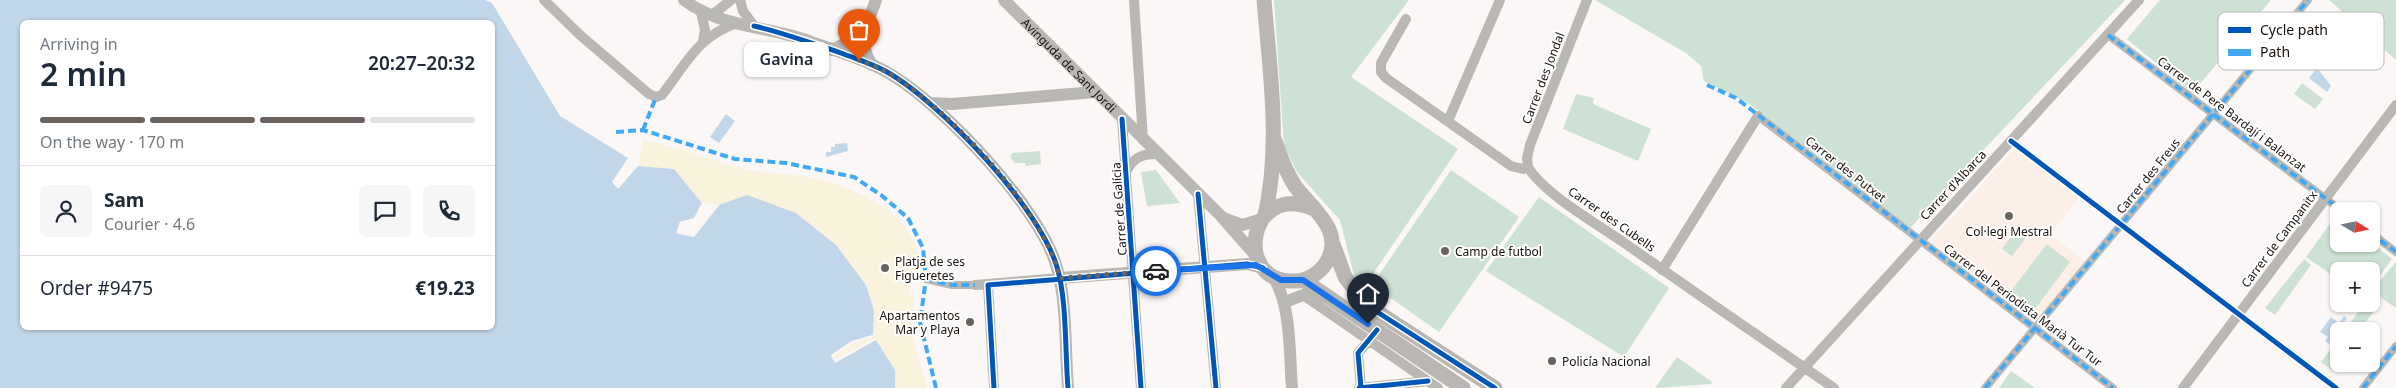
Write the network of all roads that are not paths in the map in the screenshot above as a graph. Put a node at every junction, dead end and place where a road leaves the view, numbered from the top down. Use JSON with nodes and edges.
{"nodes":[{"id":1,"x":544,"y":0,"type":"edge"},
{"id":2,"x":684,"y":0,"type":"edge"},
{"id":3,"x":731,"y":0,"type":"edge"},
{"id":4,"x":740,"y":0,"type":"edge"},
{"id":5,"x":876,"y":0,"type":"edge"},
{"id":6,"x":1004,"y":0,"type":"edge"},
{"id":7,"x":1134,"y":0,"type":"edge"},
{"id":8,"x":1264,"y":0,"type":"edge"},
{"id":9,"x":1500,"y":0,"type":"edge"},
{"id":10,"x":1587,"y":0,"type":"edge"},
{"id":11,"x":2139,"y":0,"type":"edge"},
{"id":12,"x":2308,"y":0,"type":"edge"},
{"id":13,"x":2298,"y":12,"type":"edge"},
{"id":14,"x":706,"y":14,"type":"junction"},
{"id":15,"x":1406,"y":19,"type":"dead end"},
{"id":16,"x":737,"y":23,"type":"junction"},
{"id":17,"x":754,"y":26,"type":"junction"},
{"id":18,"x":865,"y":28,"type":"junction"},
{"id":19,"x":2108,"y":35,"type":"junction"},
{"id":20,"x":703,"y":41,"type":"junction"},
{"id":21,"x":832,"y":50,"type":"junction"},
{"id":22,"x":872,"y":65,"type":"junction"},
{"id":23,"x":1073,"y":70,"type":"junction"},
{"id":24,"x":2249,"y":70,"type":"edge"},
{"id":25,"x":1095,"y":92,"type":"junction"},
{"id":26,"x":1063,"y":93,"type":"junction"},
{"id":27,"x":930,"y":103,"type":"junction"},
{"id":28,"x":964,"y":103,"type":"junction"},
{"id":29,"x":2396,"y":105,"type":"edge"},
{"id":30,"x":2213,"y":113,"type":"junction"},
{"id":31,"x":1758,"y":116,"type":"joint"},
{"id":32,"x":1122,"y":119,"type":"junction"},
{"id":33,"x":1448,"y":121,"type":"junction"},
{"id":34,"x":957,"y":128,"type":"junction"},
{"id":35,"x":1143,"y":140,"type":"junction"},
{"id":36,"x":1275,"y":141,"type":"junction"},
{"id":37,"x":1156,"y":154,"type":"junction"},
{"id":38,"x":1528,"y":167,"type":"junction"},
{"id":39,"x":1126,"y":172,"type":"junction"},
{"id":40,"x":1289,"y":175,"type":"junction"},
{"id":41,"x":1198,"y":194,"type":"junction"},
{"id":42,"x":2325,"y":198,"type":"junction"},
{"id":43,"x":2330,"y":202,"type":"edge"},
{"id":44,"x":1314,"y":209,"type":"junction"},
{"id":45,"x":1221,"y":216,"type":"junction"},
{"id":46,"x":1263,"y":218,"type":"junction"},
{"id":47,"x":1919,"y":240,"type":"junction"},
{"id":48,"x":2380,"y":240,"type":"edge"},
{"id":49,"x":1332,"y":243,"type":"junction"},
{"id":50,"x":2396,"y":252,"type":"edge"},
{"id":51,"x":1264,"y":267,"type":"junction"},
{"id":52,"x":1205,"y":268,"type":"junction"},
{"id":53,"x":1662,"y":270,"type":"junction"},
{"id":54,"x":1133,"y":272,"type":"junction"},
{"id":55,"x":1060,"y":278,"type":"junction"},
{"id":56,"x":926,"y":279,"type":"dead end"},
{"id":57,"x":975,"y":284,"type":"joint"},
{"id":58,"x":988,"y":285,"type":"junction"},
{"id":59,"x":1302,"y":285,"type":"junction"},
{"id":60,"x":1350,"y":285,"type":"junction"},
{"id":61,"x":1287,"y":306,"type":"junction"},
{"id":62,"x":2036,"y":328,"type":"junction"},
{"id":63,"x":1373,"y":335,"type":"junction"},
{"id":64,"x":2396,"y":346,"type":"edge"},
{"id":65,"x":1804,"y":368,"type":"junction"},
{"id":66,"x":1428,"y":382,"type":"junction"},
{"id":67,"x":994,"y":388,"type":"edge"},
{"id":68,"x":1068,"y":388,"type":"edge"},
{"id":69,"x":1141,"y":388,"type":"edge"},
{"id":70,"x":1216,"y":388,"type":"edge"},
{"id":71,"x":1292,"y":388,"type":"edge"},
{"id":72,"x":1360,"y":388,"type":"edge"},
{"id":73,"x":1438,"y":388,"type":"edge"},
{"id":74,"x":1463,"y":388,"type":"edge"},
{"id":75,"x":1495,"y":388,"type":"edge"},
{"id":76,"x":1786,"y":388,"type":"edge"},
{"id":77,"x":1834,"y":388,"type":"edge"},
{"id":78,"x":1985,"y":388,"type":"edge"},
{"id":79,"x":2113,"y":388,"type":"edge"},
{"id":80,"x":2182,"y":388,"type":"edge"},
{"id":81,"x":2364,"y":388,"type":"edge"}],
"edges":[{"from":1,"to":20,"type":"street"},
{"from":2,"to":14,"type":"street"},
{"from":3,"to":14,"type":"street"},
{"from":4,"to":17,"type":"street"},
{"from":5,"to":18,"type":"street"},
{"from":6,"to":23,"type":"street","name":"Avinguda de Sant Jordi"},
{"from":7,"to":35,"type":"street"},
{"from":8,"to":36,"type":"main road"},
{"from":9,"to":33,"type":"street"},
{"from":10,"to":38,"type":"street","name":"Carrer des Jondal"},
{"from":11,"to":19,"type":"street","name":"Carrer d'Albarca"},
{"from":12,"to":13,"type":"street","name":"Carrer des Freus"},
{"from":14,"to":16,"type":"street"},
{"from":14,"to":20,"type":"street"},
{"from":15,"to":33,"type":"street"},
{"from":16,"to":17,"type":"street"},
{"from":16,"to":20,"type":"street"},
{"from":17,"to":21,"type":"street"},
{"from":18,"to":21,"type":"street"},
{"from":18,"to":22,"type":"street"},
{"from":19,"to":30,"type":"street","name":"Carrer de Pere Bardají i Balanzat"},
{"from":19,"to":47,"type":"street","name":"Carrer d'Albarca"},
{"from":21,"to":22,"type":"street"},
{"from":22,"to":27,"type":"street"},
{"from":23,"to":25,"type":"street","name":"Avinguda de Sant Jordi"},
{"from":23,"to":26,"type":"street"},
{"from":24,"to":30,"type":"street","name":"Carrer des Freus"},
{"from":25,"to":26,"type":"street"},
{"from":25,"to":32,"type":"street","name":"Avinguda de Sant Jordi"},
{"from":26,"to":28,"type":"street"},
{"from":27,"to":28,"type":"street"},
{"from":27,"to":34,"type":"street"},
{"from":28,"to":34,"type":"street"},
{"from":29,"to":42,"type":"street","name":"Carrer de Campanitx"},
{"from":30,"to":42,"type":"street","name":"Carrer de Pere Bardají i Balanzat"},
{"from":30,"to":62,"type":"street","name":"Carrer des Freus"},
{"from":31,"to":47,"type":"street","name":"Carrer des Putxet"},
{"from":31,"to":53,"type":"street"},
{"from":32,"to":35,"type":"street","name":"Avinguda de Sant Jordi"},
{"from":32,"to":39,"type":"street","name":"Carrer de Galícia"},
{"from":33,"to":38,"type":"street"},
{"from":34,"to":55,"type":"street"},
{"from":35,"to":37,"type":"street","name":"Avinguda de Sant Jordi"},
{"from":36,"to":40,"type":"main road"},
{"from":36,"to":46,"type":"main road"},
{"from":37,"to":39,"type":"street","name":"Carrer de Galícia"},
{"from":37,"to":41,"type":"street","name":"Avinguda de Sant Jordi"},
{"from":38,"to":53,"type":"street","name":"Carrer des Cubells"},
{"from":39,"to":54,"type":"street","name":"Carrer de Galícia"},
{"from":40,"to":44,"type":"main road"},
{"from":40,"to":60,"type":"main road"},
{"from":41,"to":45,"type":"street","name":"Avinguda de Sant Jordi"},
{"from":41,"to":52,"type":"street"},
{"from":42,"to":43,"type":"street","name":"Carrer de Pere Bardají i Balanzat"},
{"from":42,"to":80,"type":"street","name":"Carrer de Campanitx"},
{"from":44,"to":46,"type":"main road"},
{"from":44,"to":49,"type":"main road"},
{"from":45,"to":46,"type":"street","name":"Avinguda de Sant Jordi"},
{"from":45,"to":51,"type":"street","name":"Avinguda de Sant Jordi"},
{"from":46,"to":51,"type":"main road"},
{"from":47,"to":62,"type":"street","name":"Carrer del Periodista Marià Tur Tur"},
{"from":47,"to":65,"type":"street","name":"Carrer d'Albarca"},
{"from":48,"to":50,"type":"street"},
{"from":49,"to":59,"type":"main road"},
{"from":49,"to":60,"type":"main road"},
{"from":51,"to":52,"type":"street"},
{"from":51,"to":59,"type":"main road"},
{"from":51,"to":61,"type":"street","name":"Avinguda de Sant Jordi"},
{"from":52,"to":54,"type":"street"},
{"from":52,"to":70,"type":"street"},
{"from":53,"to":65,"type":"street","name":"Carrer des Cubells"},
{"from":54,"to":55,"type":"street"},
{"from":54,"to":69,"type":"street","name":"Carrer de Galícia"},
{"from":55,"to":58,"type":"street"},
{"from":55,"to":68,"type":"street"},
{"from":56,"to":57,"type":"street"},
{"from":57,"to":58,"type":"street"},
{"from":58,"to":67,"type":"street"},
{"from":59,"to":61,"type":"street"},
{"from":59,"to":63,"type":"street"},
{"from":59,"to":63,"type":"main road"},
{"from":60,"to":75,"type":"main road"},
{"from":61,"to":71,"type":"street","name":"Avinguda de Sant Jordi"},
{"from":62,"to":78,"type":"street","name":"Carrer des Freus"},
{"from":62,"to":79,"type":"street","name":"Carrer del Periodista Marià Tur Tur"},
{"from":63,"to":66,"type":"street"},
{"from":63,"to":72,"type":"street"},
{"from":63,"to":74,"type":"main road"},
{"from":64,"to":81,"type":"street"},
{"from":65,"to":76,"type":"street","name":"Carrer d'Albarca"},
{"from":65,"to":77,"type":"street","name":"Carrer des Cubells"},
{"from":66,"to":72,"type":"street"},
{"from":66,"to":73,"type":"street"}]}
